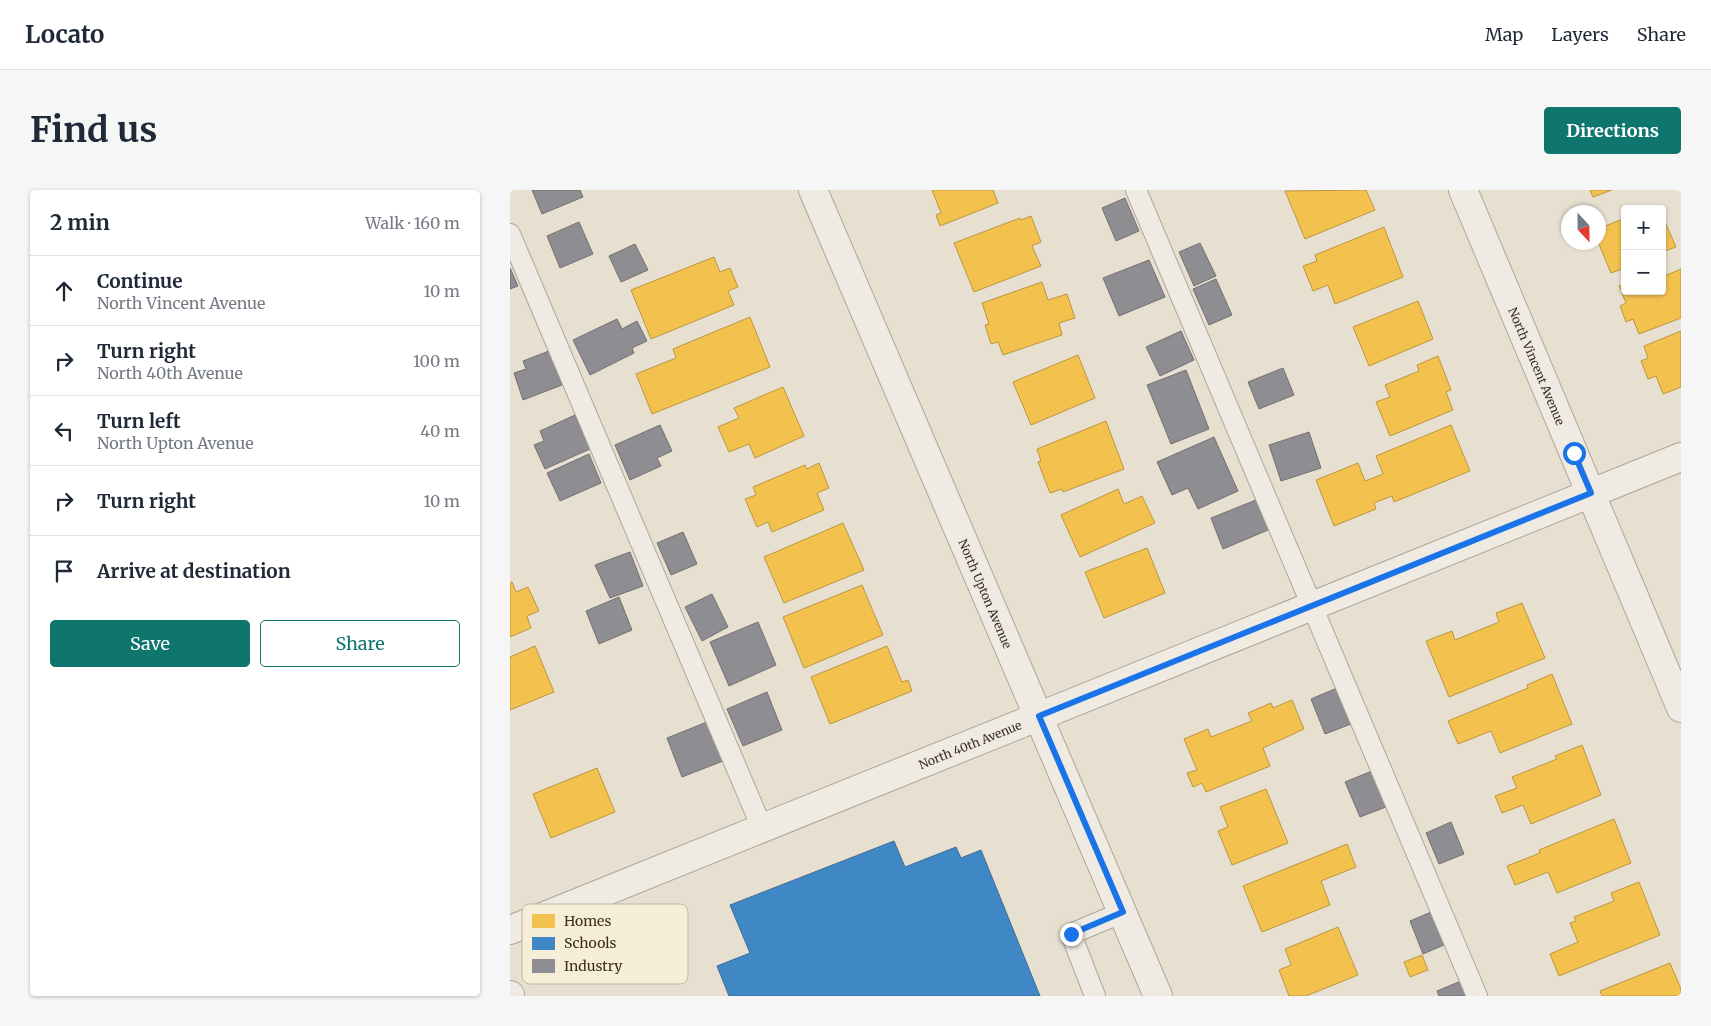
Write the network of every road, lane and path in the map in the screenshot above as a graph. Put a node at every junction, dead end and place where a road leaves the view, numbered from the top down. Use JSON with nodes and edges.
{"nodes":[{"id":1,"x":813,"y":190,"type":"edge"},
{"id":2,"x":1136,"y":190,"type":"edge"},
{"id":3,"x":1463,"y":190,"type":"edge"},
{"id":4,"x":510,"y":234,"type":"edge"},
{"id":5,"x":1681,"y":457,"type":"edge"},
{"id":6,"x":1591,"y":493,"type":"junction"},
{"id":7,"x":1312,"y":606,"type":"junction"},
{"id":8,"x":1681,"y":708,"type":"edge"},
{"id":9,"x":1039,"y":716,"type":"junction"},
{"id":10,"x":762,"y":828,"type":"junction"},
{"id":11,"x":574,"y":904,"type":"edge"},
{"id":12,"x":1123,"y":912,"type":"junction"},
{"id":13,"x":522,"y":925,"type":"edge"},
{"id":14,"x":510,"y":930,"type":"edge"},
{"id":15,"x":1095,"y":996,"type":"edge"},
{"id":16,"x":1158,"y":996,"type":"edge"},
{"id":17,"x":1477,"y":996,"type":"edge"}],
"edges":[{"from":1,"to":9,"type":"street","name":"North Upton Avenue"},
{"from":2,"to":7,"type":"lane"},
{"from":3,"to":6,"type":"street","name":"North Vincent Avenue"},
{"from":4,"to":10,"type":"lane"},
{"from":5,"to":6,"type":"street","name":"North 40th Avenue"},
{"from":6,"to":7,"type":"street","name":"North 40th Avenue"},
{"from":6,"to":8,"type":"street","name":"North Vincent Avenue"},
{"from":7,"to":9,"type":"street","name":"North 40th Avenue"},
{"from":7,"to":17,"type":"lane"},
{"from":9,"to":10,"type":"street","name":"North 40th Avenue"},
{"from":9,"to":12,"type":"street","name":"North Upton Avenue"},
{"from":10,"to":11,"type":"street","name":"North 40th Avenue"},
{"from":12,"to":15,"type":"lane"},
{"from":12,"to":16,"type":"street","name":"North Upton Avenue"},
{"from":13,"to":14,"type":"street","name":"North 40th Avenue"}]}
